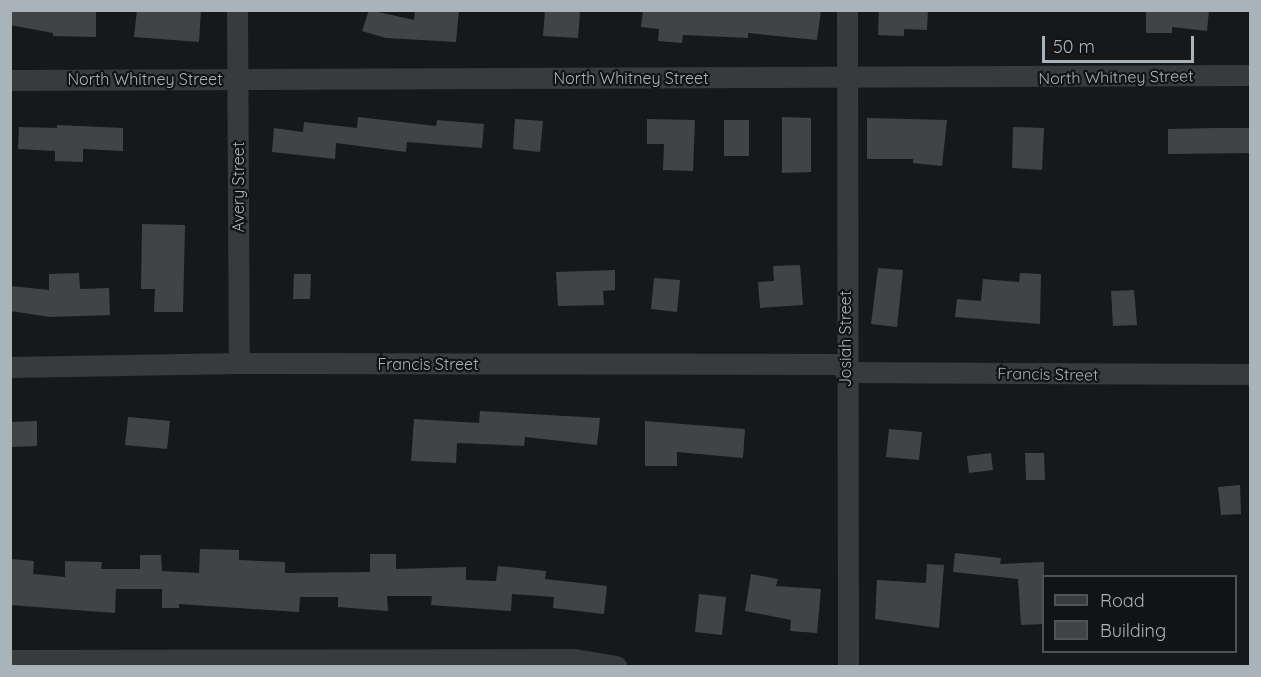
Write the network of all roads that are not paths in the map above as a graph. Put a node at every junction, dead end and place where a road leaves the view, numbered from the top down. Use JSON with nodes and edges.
{"nodes":[{"id":1,"x":237,"y":10,"type":"edge"},
{"id":2,"x":847,"y":10,"type":"edge"},
{"id":3,"x":1251,"y":75,"type":"edge"},
{"id":4,"x":848,"y":78,"type":"junction"},
{"id":5,"x":237,"y":79,"type":"junction"},
{"id":6,"x":10,"y":80,"type":"edge"},
{"id":7,"x":239,"y":363,"type":"junction"},
{"id":8,"x":10,"y":367,"type":"edge"},
{"id":9,"x":845,"y":368,"type":"junction"},
{"id":10,"x":1251,"y":374,"type":"edge"},
{"id":11,"x":10,"y":660,"type":"edge"},
{"id":12,"x":616,"y":666,"type":"edge"},
{"id":13,"x":848,"y":666,"type":"edge"}],
"edges":[{"from":1,"to":5,"type":"street","name":"Avery Street"},
{"from":2,"to":4,"type":"street","name":"Josiah Street"},
{"from":3,"to":4,"type":"street","name":"North Whitney Street"},
{"from":4,"to":5,"type":"street","name":"North Whitney Street"},
{"from":4,"to":9,"type":"street","name":"Josiah Street"},
{"from":5,"to":6,"type":"street","name":"North Whitney Street"},
{"from":5,"to":7,"type":"street","name":"Avery Street"},
{"from":7,"to":8,"type":"street","name":"Francis Street"},
{"from":7,"to":9,"type":"street","name":"Francis Street"},
{"from":9,"to":10,"type":"street","name":"Francis Street"},
{"from":9,"to":13,"type":"street","name":"Josiah Street"},
{"from":11,"to":12,"type":"street"}]}
